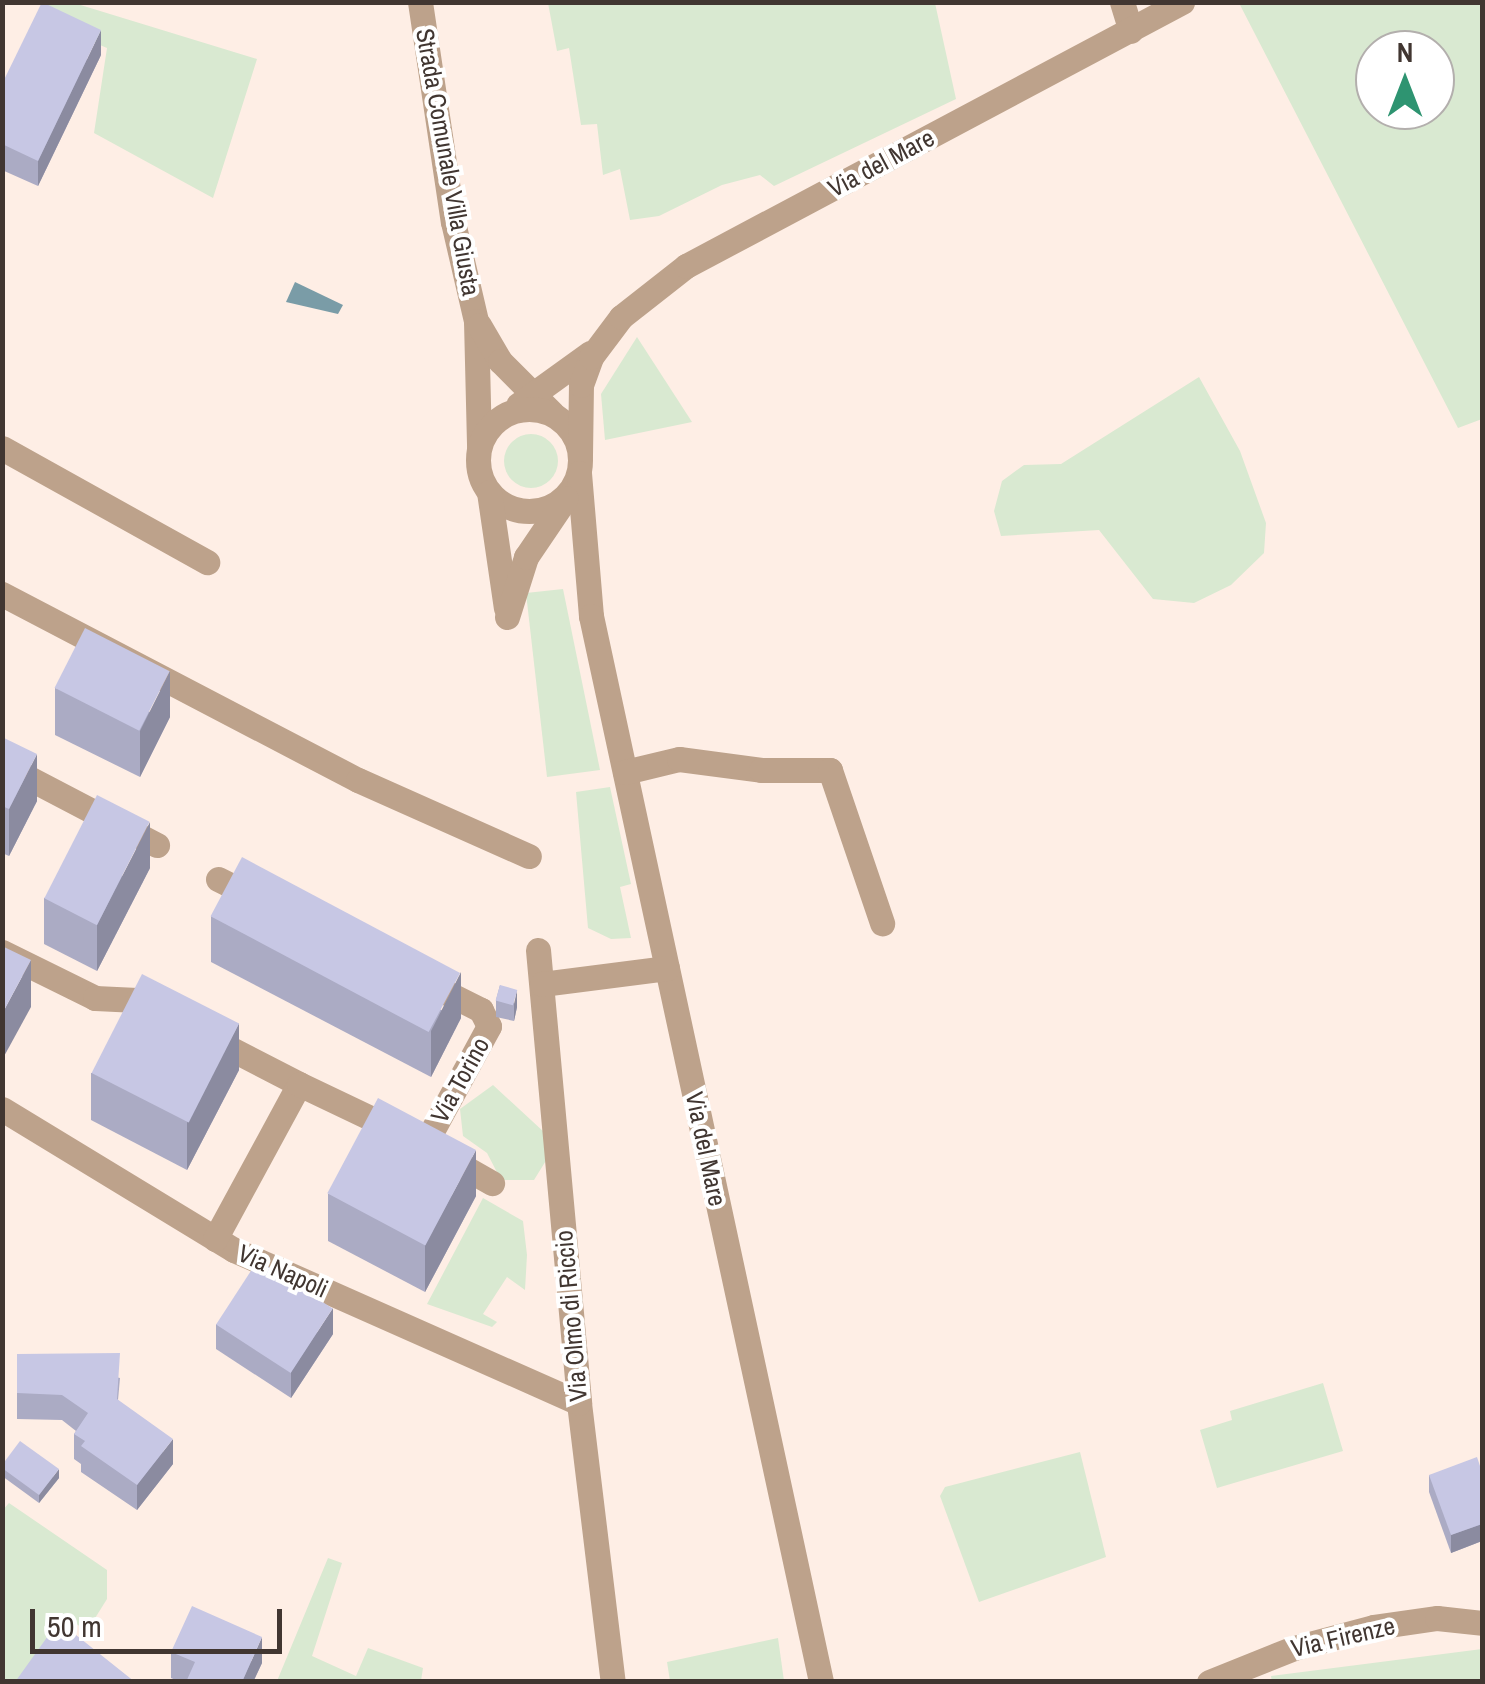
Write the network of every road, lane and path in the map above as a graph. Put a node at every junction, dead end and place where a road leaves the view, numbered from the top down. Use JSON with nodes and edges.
{"nodes":[{"id":1,"x":420,"y":2,"type":"edge"},
{"id":2,"x":1122,"y":2,"type":"edge"},
{"id":3,"x":1182,"y":2,"type":"edge"},
{"id":4,"x":1130,"y":31,"type":"junction"},
{"id":5,"x":476,"y":321,"type":"junction"},
{"id":6,"x":598,"y":346,"type":"junction"},
{"id":7,"x":532,"y":398,"type":"junction"},
{"id":8,"x":502,"y":416,"type":"junction"},
{"id":9,"x":558,"y":418,"type":"junction"},
{"id":10,"x":479,"y":447,"type":"junction"},
{"id":11,"x":2,"y":448,"type":"edge"},
{"id":12,"x":577,"y":472,"type":"junction"},
{"id":13,"x":489,"y":492,"type":"junction"},
{"id":14,"x":556,"y":544,"type":"dead end"},
{"id":15,"x":585,"y":560,"type":"junction"},
{"id":16,"x":207,"y":562,"type":"dead end"},
{"id":17,"x":2,"y":594,"type":"edge"},
{"id":18,"x":2,"y":764,"type":"edge"},
{"id":19,"x":625,"y":772,"type":"junction"},
{"id":20,"x":158,"y":845,"type":"dead end"},
{"id":21,"x":529,"y":856,"type":"dead end"},
{"id":22,"x":218,"y":879,"type":"dead end"},
{"id":23,"x":288,"y":914,"type":"edge"},
{"id":24,"x":882,"y":923,"type":"dead end"},
{"id":25,"x":538,"y":950,"type":"dead end"},
{"id":26,"x":2,"y":952,"type":"edge"},
{"id":27,"x":667,"y":968,"type":"junction"},
{"id":28,"x":410,"y":975,"type":"edge"},
{"id":29,"x":542,"y":984,"type":"junction"},
{"id":30,"x":299,"y":1084,"type":"junction"},
{"id":31,"x":2,"y":1109,"type":"edge"},
{"id":32,"x":425,"y":1144,"type":"junction"},
{"id":33,"x":492,"y":1183,"type":"dead end"},
{"id":34,"x":214,"y":1239,"type":"junction"},
{"id":35,"x":579,"y":1403,"type":"junction"},
{"id":36,"x":1482,"y":1623,"type":"edge"},
{"id":37,"x":613,"y":1682,"type":"edge"},
{"id":38,"x":822,"y":1682,"type":"edge"},
{"id":39,"x":1209,"y":1682,"type":"edge"}],
"edges":[{"from":1,"to":5,"type":"street","name":"Strada Comunale Villa Giusta"},
{"from":2,"to":4,"type":"street"},
{"from":3,"to":4,"type":"street","name":"Via del Mare"},
{"from":4,"to":6,"type":"street","name":"Via del Mare"},
{"from":5,"to":7,"type":"street"},
{"from":5,"to":10,"type":"street"},
{"from":6,"to":7,"type":"street"},
{"from":6,"to":12,"type":"street","name":"Via del Mare"},
{"from":7,"to":8,"type":"street"},
{"from":7,"to":9,"type":"street"},
{"from":8,"to":9,"type":"street"},
{"from":8,"to":10,"type":"street"},
{"from":9,"to":12,"type":"street"},
{"from":10,"to":13,"type":"street"},
{"from":11,"to":16,"type":"street"},
{"from":12,"to":13,"type":"street"},
{"from":12,"to":13,"type":"street"},
{"from":12,"to":15,"type":"street","name":"Via del Mare"},
{"from":14,"to":15,"type":"street"},
{"from":15,"to":19,"type":"street","name":"Via del Mare"},
{"from":17,"to":21,"type":"street"},
{"from":18,"to":20,"type":"street"},
{"from":19,"to":24,"type":"street"},
{"from":19,"to":27,"type":"street","name":"Via del Mare"},
{"from":22,"to":23,"type":"street"},
{"from":25,"to":29,"type":"street","name":"Via Olmo di Riccio"},
{"from":26,"to":30,"type":"street","name":"Via Torino"},
{"from":27,"to":29,"type":"street"},
{"from":27,"to":38,"type":"street","name":"Via del Mare"},
{"from":28,"to":32,"type":"street","name":"Via Torino"},
{"from":29,"to":35,"type":"street","name":"Via Olmo di Riccio"},
{"from":30,"to":32,"type":"street","name":"Via Torino"},
{"from":30,"to":34,"type":"street"},
{"from":31,"to":34,"type":"street","name":"Via Napoli"},
{"from":32,"to":33,"type":"street","name":"Via Torino"},
{"from":34,"to":35,"type":"street","name":"Via Napoli"},
{"from":35,"to":37,"type":"street","name":"Via Olmo di Riccio"},
{"from":36,"to":39,"type":"street","name":"Via Firenze"}]}
